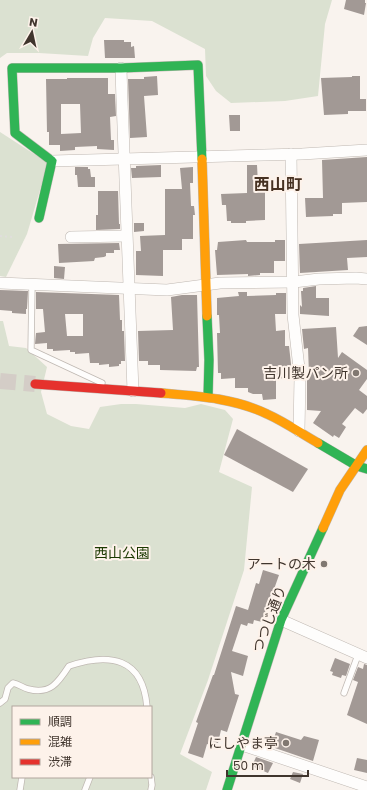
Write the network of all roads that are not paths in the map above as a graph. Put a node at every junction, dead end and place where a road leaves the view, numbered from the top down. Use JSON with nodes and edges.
{"nodes":[{"id":1,"x":121,"y":68,"type":"junction"},
{"id":2,"x":367,"y":150,"type":"edge"},
{"id":3,"x":291,"y":154,"type":"junction"},
{"id":4,"x":201,"y":157,"type":"junction"},
{"id":5,"x":124,"y":159,"type":"junction"},
{"id":6,"x":52,"y":161,"type":"junction"},
{"id":7,"x":39,"y":218,"type":"dead end"},
{"id":8,"x":126,"y":236,"type":"junction"},
{"id":9,"x":71,"y":237,"type":"dead end"},
{"id":10,"x":367,"y":279,"type":"edge"},
{"id":11,"x":294,"y":282,"type":"junction"},
{"id":12,"x":0,"y":283,"type":"edge"},
{"id":13,"x":32,"y":284,"type":"junction"},
{"id":14,"x":207,"y":285,"type":"junction"},
{"id":15,"x":130,"y":288,"type":"junction"},
{"id":16,"x":35,"y":384,"type":"tunnel mouth"},
{"id":17,"x":116,"y":390,"type":"junction"},
{"id":18,"x":133,"y":391,"type":"junction"},
{"id":19,"x":208,"y":397,"type":"junction"},
{"id":20,"x":299,"y":431,"type":"junction"},
{"id":21,"x":367,"y":450,"type":"edge"},
{"id":22,"x":357,"y":466,"type":"junction"},
{"id":23,"x":367,"y":469,"type":"edge"},
{"id":24,"x":281,"y":620,"type":"junction"},
{"id":25,"x":362,"y":656,"type":"edge"},
{"id":26,"x":344,"y":693,"type":"dead end"},
{"id":27,"x":0,"y":703,"type":"edge"},
{"id":28,"x":147,"y":706,"type":"edge"},
{"id":29,"x":242,"y":745,"type":"junction"},
{"id":30,"x":22,"y":778,"type":"edge"},
{"id":31,"x":90,"y":778,"type":"edge"},
{"id":32,"x":151,"y":778,"type":"edge"},
{"id":33,"x":367,"y":787,"type":"edge"},
{"id":34,"x":20,"y":790,"type":"edge"},
{"id":35,"x":86,"y":790,"type":"edge"},
{"id":36,"x":152,"y":790,"type":"edge"},
{"id":37,"x":227,"y":790,"type":"edge"}],
"edges":[{"from":1,"to":4,"type":"street"},
{"from":1,"to":5,"type":"street"},
{"from":1,"to":6,"type":"street"},
{"from":2,"to":3,"type":"street"},
{"from":3,"to":4,"type":"street"},
{"from":3,"to":11,"type":"street"},
{"from":4,"to":5,"type":"street"},
{"from":4,"to":14,"type":"street"},
{"from":5,"to":6,"type":"street"},
{"from":5,"to":8,"type":"street"},
{"from":6,"to":7,"type":"street"},
{"from":8,"to":9,"type":"street"},
{"from":8,"to":15,"type":"street"},
{"from":10,"to":11,"type":"street"},
{"from":11,"to":14,"type":"street"},
{"from":11,"to":20,"type":"street"},
{"from":12,"to":13,"type":"street"},
{"from":13,"to":15,"type":"street"},
{"from":13,"to":17,"type":"lane"},
{"from":14,"to":15,"type":"street"},
{"from":14,"to":19,"type":"street"},
{"from":15,"to":18,"type":"street"},
{"from":16,"to":17,"type":"street"},
{"from":17,"to":18,"type":"street"},
{"from":18,"to":19,"type":"street"},
{"from":19,"to":20,"type":"street"},
{"from":20,"to":22,"type":"street"},
{"from":21,"to":22,"type":"street","name":"つつじ通り"},
{"from":22,"to":23,"type":"street"},
{"from":22,"to":24,"type":"street","name":"つつじ通り"},
{"from":24,"to":25,"type":"street"},
{"from":24,"to":29,"type":"street","name":"つつじ通り"},
{"from":25,"to":26,"type":"lane"},
{"from":27,"to":28,"type":"lane"},
{"from":29,"to":33,"type":"street"},
{"from":29,"to":37,"type":"street","name":"つつじ通り"},
{"from":30,"to":34,"type":"lane"},
{"from":31,"to":35,"type":"lane"},
{"from":32,"to":36,"type":"lane"}]}
